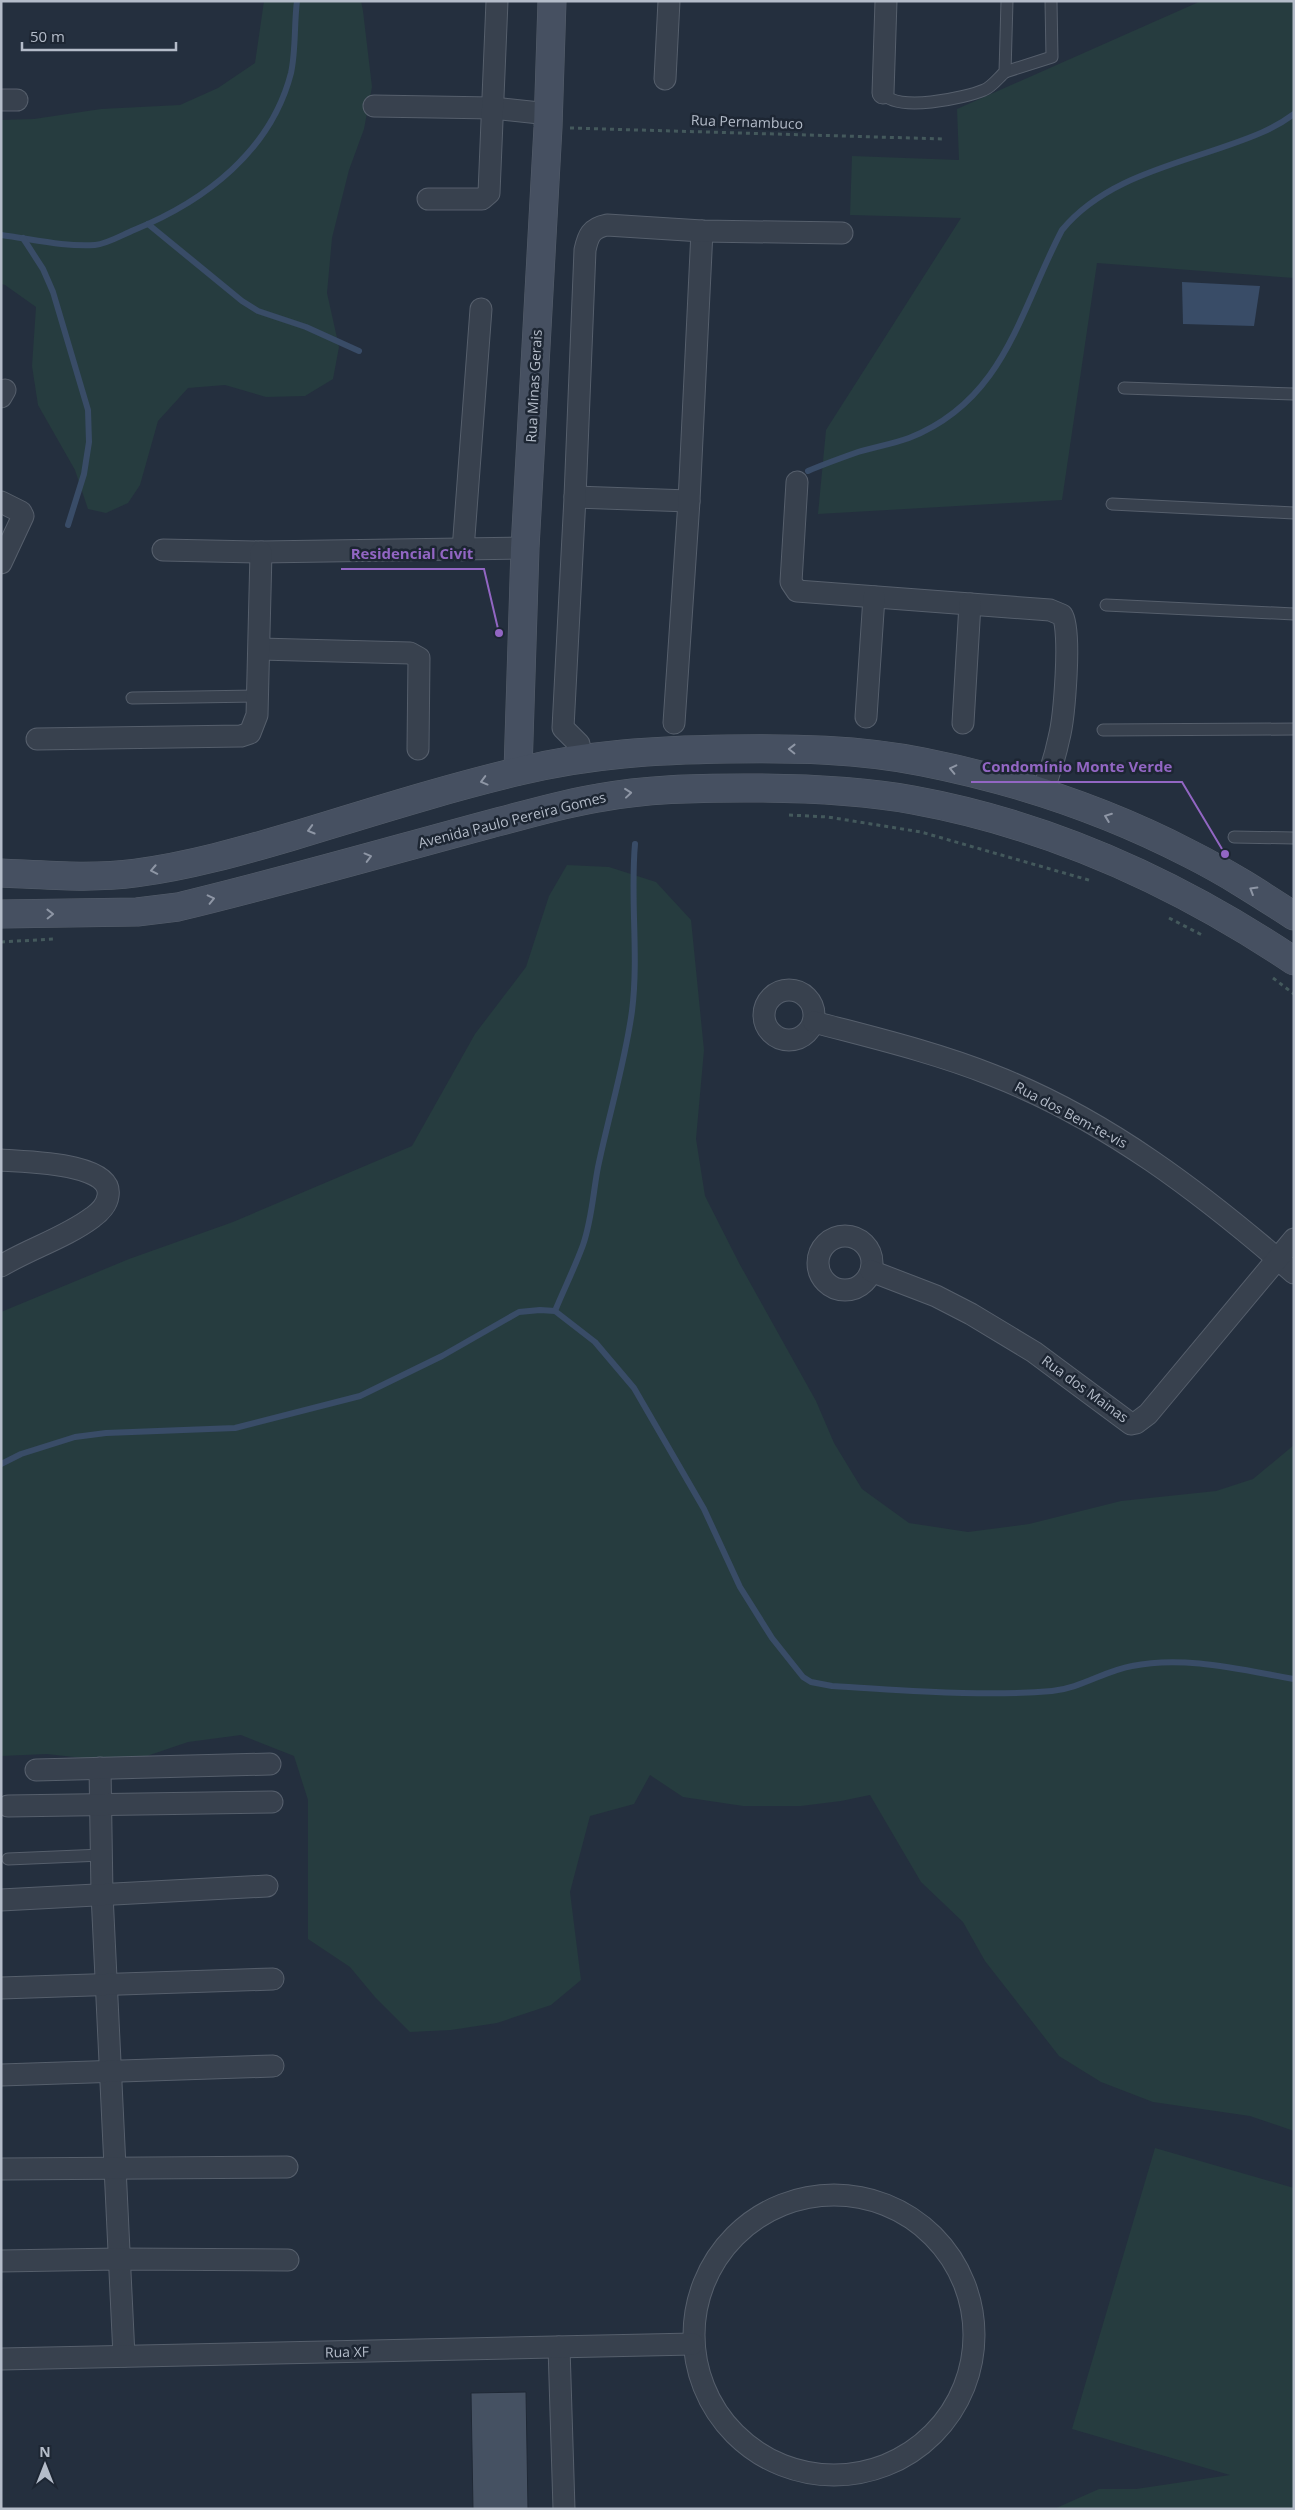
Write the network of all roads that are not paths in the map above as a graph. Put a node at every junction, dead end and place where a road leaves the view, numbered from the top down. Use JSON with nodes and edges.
{"nodes":[{"id":1,"x":497,"y":1,"type":"edge"},
{"id":2,"x":552,"y":1,"type":"edge"},
{"id":3,"x":669,"y":1,"type":"edge"},
{"id":4,"x":886,"y":1,"type":"edge"},
{"id":5,"x":1006,"y":1,"type":"edge"},
{"id":6,"x":1051,"y":1,"type":"edge"},
{"id":7,"x":1005,"y":72,"type":"junction"},
{"id":8,"x":665,"y":79,"type":"dead end"},
{"id":9,"x":883,"y":93,"type":"joint"},
{"id":10,"x":374,"y":106,"type":"dead end"},
{"id":11,"x":493,"y":108,"type":"junction"},
{"id":12,"x":548,"y":121,"type":"junction"},
{"id":13,"x":428,"y":200,"type":"dead end"},
{"id":14,"x":702,"y":231,"type":"junction"},
{"id":15,"x":842,"y":233,"type":"dead end"},
{"id":16,"x":481,"y":309,"type":"dead end"},
{"id":17,"x":1124,"y":388,"type":"dead end"},
{"id":18,"x":1294,"y":394,"type":"edge"},
{"id":19,"x":797,"y":482,"type":"dead end"},
{"id":20,"x":575,"y":497,"type":"junction"},
{"id":21,"x":1,"y":502,"type":"edge"},
{"id":22,"x":689,"y":502,"type":"junction"},
{"id":23,"x":1112,"y":504,"type":"dead end"},
{"id":24,"x":1294,"y":513,"type":"edge"},
{"id":25,"x":525,"y":548,"type":"junction"},
{"id":26,"x":163,"y":550,"type":"dead end"},
{"id":27,"x":463,"y":550,"type":"junction"},
{"id":28,"x":261,"y":552,"type":"junction"},
{"id":29,"x":1,"y":564,"type":"edge"},
{"id":30,"x":874,"y":597,"type":"junction"},
{"id":31,"x":970,"y":604,"type":"junction"},
{"id":32,"x":1106,"y":605,"type":"dead end"},
{"id":33,"x":1294,"y":614,"type":"edge"},
{"id":34,"x":260,"y":649,"type":"junction"},
{"id":35,"x":258,"y":696,"type":"junction"},
{"id":36,"x":132,"y":698,"type":"dead end"},
{"id":37,"x":866,"y":717,"type":"dead end"},
{"id":38,"x":674,"y":723,"type":"dead end"},
{"id":39,"x":963,"y":723,"type":"dead end"},
{"id":40,"x":1103,"y":730,"type":"dead end"},
{"id":41,"x":1294,"y":730,"type":"edge"},
{"id":42,"x":37,"y":738,"type":"dead end"},
{"id":43,"x":418,"y":749,"type":"dead end"},
{"id":44,"x":581,"y":758,"type":"junction"},
{"id":45,"x":518,"y":771,"type":"junction"},
{"id":46,"x":1041,"y":794,"type":"junction"},
{"id":47,"x":1234,"y":837,"type":"dead end"},
{"id":48,"x":1294,"y":838,"type":"edge"},
{"id":49,"x":1,"y":873,"type":"edge"},
{"id":50,"x":1,"y":914,"type":"edge"},
{"id":51,"x":1294,"y":916,"type":"edge"},
{"id":52,"x":1294,"y":961,"type":"edge"},
{"id":53,"x":814,"y":1022,"type":"dead end"},
{"id":54,"x":1,"y":1160,"type":"edge"},
{"id":55,"x":1294,"y":1240,"type":"edge"},
{"id":56,"x":1278,"y":1259,"type":"junction"},
{"id":57,"x":1,"y":1266,"type":"edge"},
{"id":58,"x":871,"y":1271,"type":"dead end"},
{"id":59,"x":1294,"y":1273,"type":"edge"},
{"id":60,"x":270,"y":1764,"type":"dead end"},
{"id":61,"x":100,"y":1768,"type":"junction"},
{"id":62,"x":36,"y":1770,"type":"dead end"},
{"id":63,"x":272,"y":1802,"type":"dead end"},
{"id":64,"x":100,"y":1804,"type":"junction"},
{"id":65,"x":8,"y":1806,"type":"dead end"},
{"id":66,"x":102,"y":1855,"type":"junction"},
{"id":67,"x":8,"y":1859,"type":"dead end"},
{"id":68,"x":267,"y":1886,"type":"dead end"},
{"id":69,"x":102,"y":1894,"type":"junction"},
{"id":70,"x":1,"y":1900,"type":"edge"},
{"id":71,"x":273,"y":1979,"type":"dead end"},
{"id":72,"x":106,"y":1984,"type":"junction"},
{"id":73,"x":1,"y":1988,"type":"edge"},
{"id":74,"x":273,"y":2066,"type":"dead end"},
{"id":75,"x":110,"y":2073,"type":"junction"},
{"id":76,"x":1,"y":2075,"type":"edge"},
{"id":77,"x":114,"y":2167,"type":"junction"},
{"id":78,"x":287,"y":2167,"type":"dead end"},
{"id":79,"x":1,"y":2169,"type":"edge"},
{"id":80,"x":118,"y":2259,"type":"junction"},
{"id":81,"x":288,"y":2260,"type":"dead end"},
{"id":82,"x":1,"y":2261,"type":"edge"},
{"id":83,"x":693,"y":2344,"type":"junction"},
{"id":84,"x":559,"y":2347,"type":"junction"},
{"id":85,"x":124,"y":2356,"type":"junction"},
{"id":86,"x":1,"y":2359,"type":"edge"},
{"id":87,"x":564,"y":2509,"type":"edge"}],
"edges":[{"from":1,"to":11,"type":"street"},
{"from":2,"to":12,"type":"main road","name":"Rua Minas Gerais"},
{"from":3,"to":8,"type":"street"},
{"from":4,"to":9,"type":"street"},
{"from":5,"to":7,"type":"lane"},
{"from":6,"to":7,"type":"lane"},
{"from":7,"to":9,"type":"lane"},
{"from":10,"to":11,"type":"street"},
{"from":11,"to":12,"type":"street"},
{"from":11,"to":13,"type":"street"},
{"from":12,"to":25,"type":"main road","name":"Rua Minas Gerais"},
{"from":14,"to":15,"type":"street"},
{"from":14,"to":20,"type":"street"},
{"from":14,"to":22,"type":"street"},
{"from":16,"to":27,"type":"street"},
{"from":17,"to":18,"type":"lane"},
{"from":19,"to":30,"type":"street"},
{"from":20,"to":22,"type":"street"},
{"from":20,"to":44,"type":"street"},
{"from":21,"to":29,"type":"street"},
{"from":22,"to":38,"type":"street"},
{"from":23,"to":24,"type":"lane"},
{"from":25,"to":27,"type":"street"},
{"from":25,"to":45,"type":"main road","name":"Rua Minas Gerais"},
{"from":26,"to":28,"type":"street"},
{"from":27,"to":28,"type":"street"},
{"from":28,"to":34,"type":"street"},
{"from":30,"to":31,"type":"street"},
{"from":30,"to":37,"type":"street"},
{"from":31,"to":39,"type":"street"},
{"from":31,"to":46,"type":"street"},
{"from":32,"to":33,"type":"lane"},
{"from":34,"to":35,"type":"street"},
{"from":34,"to":43,"type":"street"},
{"from":35,"to":36,"type":"lane"},
{"from":35,"to":42,"type":"street"},
{"from":40,"to":41,"type":"lane"},
{"from":44,"to":45,"type":"main road"},
{"from":46,"to":44,"type":"main road","one_way":true},
{"from":45,"to":49,"type":"main road","one_way":true},
{"from":51,"to":46,"type":"main road","one_way":true},
{"from":47,"to":48,"type":"lane"},
{"from":50,"to":52,"type":"main road","name":"Avenida Paulo Pereira Gomes","one_way":true},
{"from":53,"to":56,"type":"street","name":"Rua dos Bem-te-vis"},
{"from":54,"to":57,"type":"street"},
{"from":55,"to":56,"type":"street","name":"Rua dos Mainas"},
{"from":56,"to":58,"type":"street","name":"Rua dos Mainas"},
{"from":56,"to":59,"type":"street","name":"Rua dos Bem-te-vis"},
{"from":60,"to":61,"type":"street"},
{"from":61,"to":62,"type":"street"},
{"from":61,"to":64,"type":"street"},
{"from":63,"to":64,"type":"street"},
{"from":64,"to":65,"type":"street"},
{"from":64,"to":66,"type":"street"},
{"from":66,"to":67,"type":"lane"},
{"from":66,"to":69,"type":"street"},
{"from":68,"to":69,"type":"street"},
{"from":69,"to":70,"type":"street"},
{"from":69,"to":72,"type":"street"},
{"from":71,"to":72,"type":"street"},
{"from":72,"to":73,"type":"street"},
{"from":72,"to":75,"type":"street"},
{"from":74,"to":75,"type":"street"},
{"from":75,"to":76,"type":"street"},
{"from":75,"to":77,"type":"street"},
{"from":77,"to":78,"type":"street"},
{"from":77,"to":79,"type":"street"},
{"from":77,"to":80,"type":"street"},
{"from":80,"to":81,"type":"street"},
{"from":80,"to":82,"type":"street"},
{"from":80,"to":85,"type":"street"},
{"from":83,"to":83,"type":"street"},
{"from":83,"to":84,"type":"street","name":"Rua XF"},
{"from":84,"to":85,"type":"street","name":"Rua XF"},
{"from":84,"to":87,"type":"street"},
{"from":85,"to":86,"type":"street","name":"Rua XF"}]}
